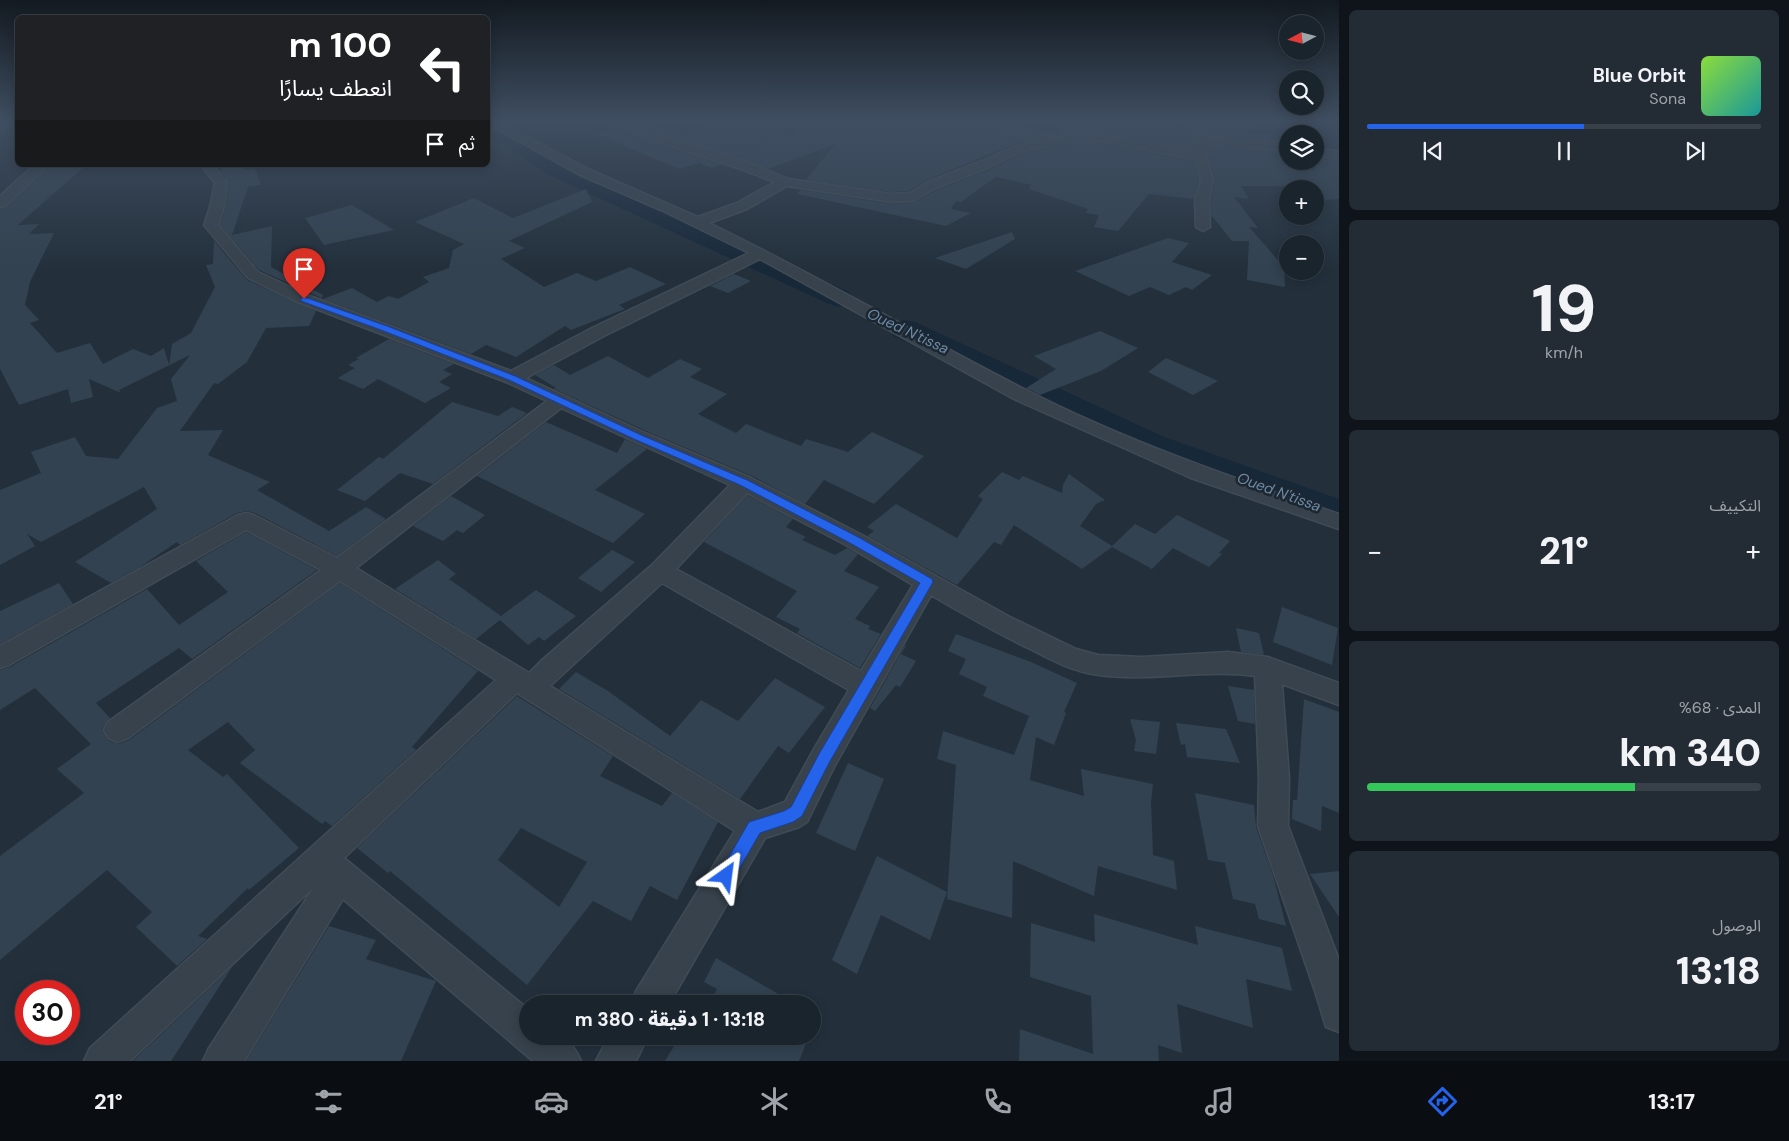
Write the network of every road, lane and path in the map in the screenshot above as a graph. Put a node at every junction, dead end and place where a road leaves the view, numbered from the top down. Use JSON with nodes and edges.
{"nodes":[{"id":1,"x":35,"y":171,"type":"edge"},
{"id":2,"x":211,"y":171,"type":"edge"},
{"id":3,"x":581,"y":171,"type":"edge"},
{"id":4,"x":756,"y":171,"type":"edge"},
{"id":5,"x":969,"y":171,"type":"edge"},
{"id":6,"x":1204,"y":171,"type":"edge"},
{"id":7,"x":785,"y":182,"type":"junction"},
{"id":8,"x":0,"y":203,"type":"edge"},
{"id":9,"x":697,"y":222,"type":"junction"},
{"id":10,"x":1203,"y":227,"type":"dead end"},
{"id":11,"x":760,"y":253,"type":"junction"},
{"id":12,"x":512,"y":378,"type":"junction"},
{"id":13,"x":559,"y":401,"type":"junction"},
{"id":14,"x":744,"y":482,"type":"junction"},
{"id":15,"x":1339,"y":522,"type":"edge"},
{"id":16,"x":339,"y":569,"type":"junction"},
{"id":17,"x":660,"y":571,"type":"junction"},
{"id":18,"x":927,"y":582,"type":"junction"},
{"id":19,"x":0,"y":658,"type":"edge"},
{"id":20,"x":1268,"y":668,"type":"junction"},
{"id":21,"x":524,"y":683,"type":"junction"},
{"id":22,"x":866,"y":687,"type":"junction"},
{"id":23,"x":1339,"y":694,"type":"edge"},
{"id":24,"x":118,"y":730,"type":"dead end"},
{"id":25,"x":754,"y":827,"type":"junction"},
{"id":26,"x":330,"y":867,"type":"junction"},
{"id":27,"x":654,"y":995,"type":"edge"},
{"id":28,"x":1339,"y":1014,"type":"edge"},
{"id":29,"x":519,"y":1025,"type":"edge"},
{"id":30,"x":543,"y":1045,"type":"edge"},
{"id":31,"x":625,"y":1045,"type":"edge"},
{"id":32,"x":103,"y":1061,"type":"edge"},
{"id":33,"x":222,"y":1061,"type":"edge"},
{"id":34,"x":562,"y":1061,"type":"edge"},
{"id":35,"x":615,"y":1061,"type":"edge"}],
"edges":[{"from":1,"to":8,"type":"street"},
{"from":2,"to":12,"type":"street"},
{"from":3,"to":9,"type":"street"},
{"from":4,"to":7,"type":"street"},
{"from":5,"to":7,"type":"street"},
{"from":6,"to":10,"type":"street"},
{"from":7,"to":9,"type":"street"},
{"from":9,"to":11,"type":"street"},
{"from":11,"to":12,"type":"street"},
{"from":11,"to":15,"type":"street"},
{"from":12,"to":13,"type":"street"},
{"from":13,"to":14,"type":"street"},
{"from":13,"to":16,"type":"street"},
{"from":14,"to":17,"type":"street"},
{"from":14,"to":18,"type":"street"},
{"from":16,"to":19,"type":"street"},
{"from":16,"to":21,"type":"street"},
{"from":16,"to":24,"type":"street"},
{"from":17,"to":21,"type":"street"},
{"from":17,"to":22,"type":"street"},
{"from":18,"to":20,"type":"street"},
{"from":18,"to":22,"type":"street"},
{"from":20,"to":23,"type":"street"},
{"from":20,"to":28,"type":"street"},
{"from":21,"to":25,"type":"street"},
{"from":21,"to":26,"type":"street"},
{"from":22,"to":25,"type":"street"},
{"from":25,"to":27,"type":"street"},
{"from":26,"to":29,"type":"street"},
{"from":26,"to":32,"type":"street"},
{"from":26,"to":33,"type":"street"},
{"from":30,"to":34,"type":"street"},
{"from":31,"to":35,"type":"street"}]}
